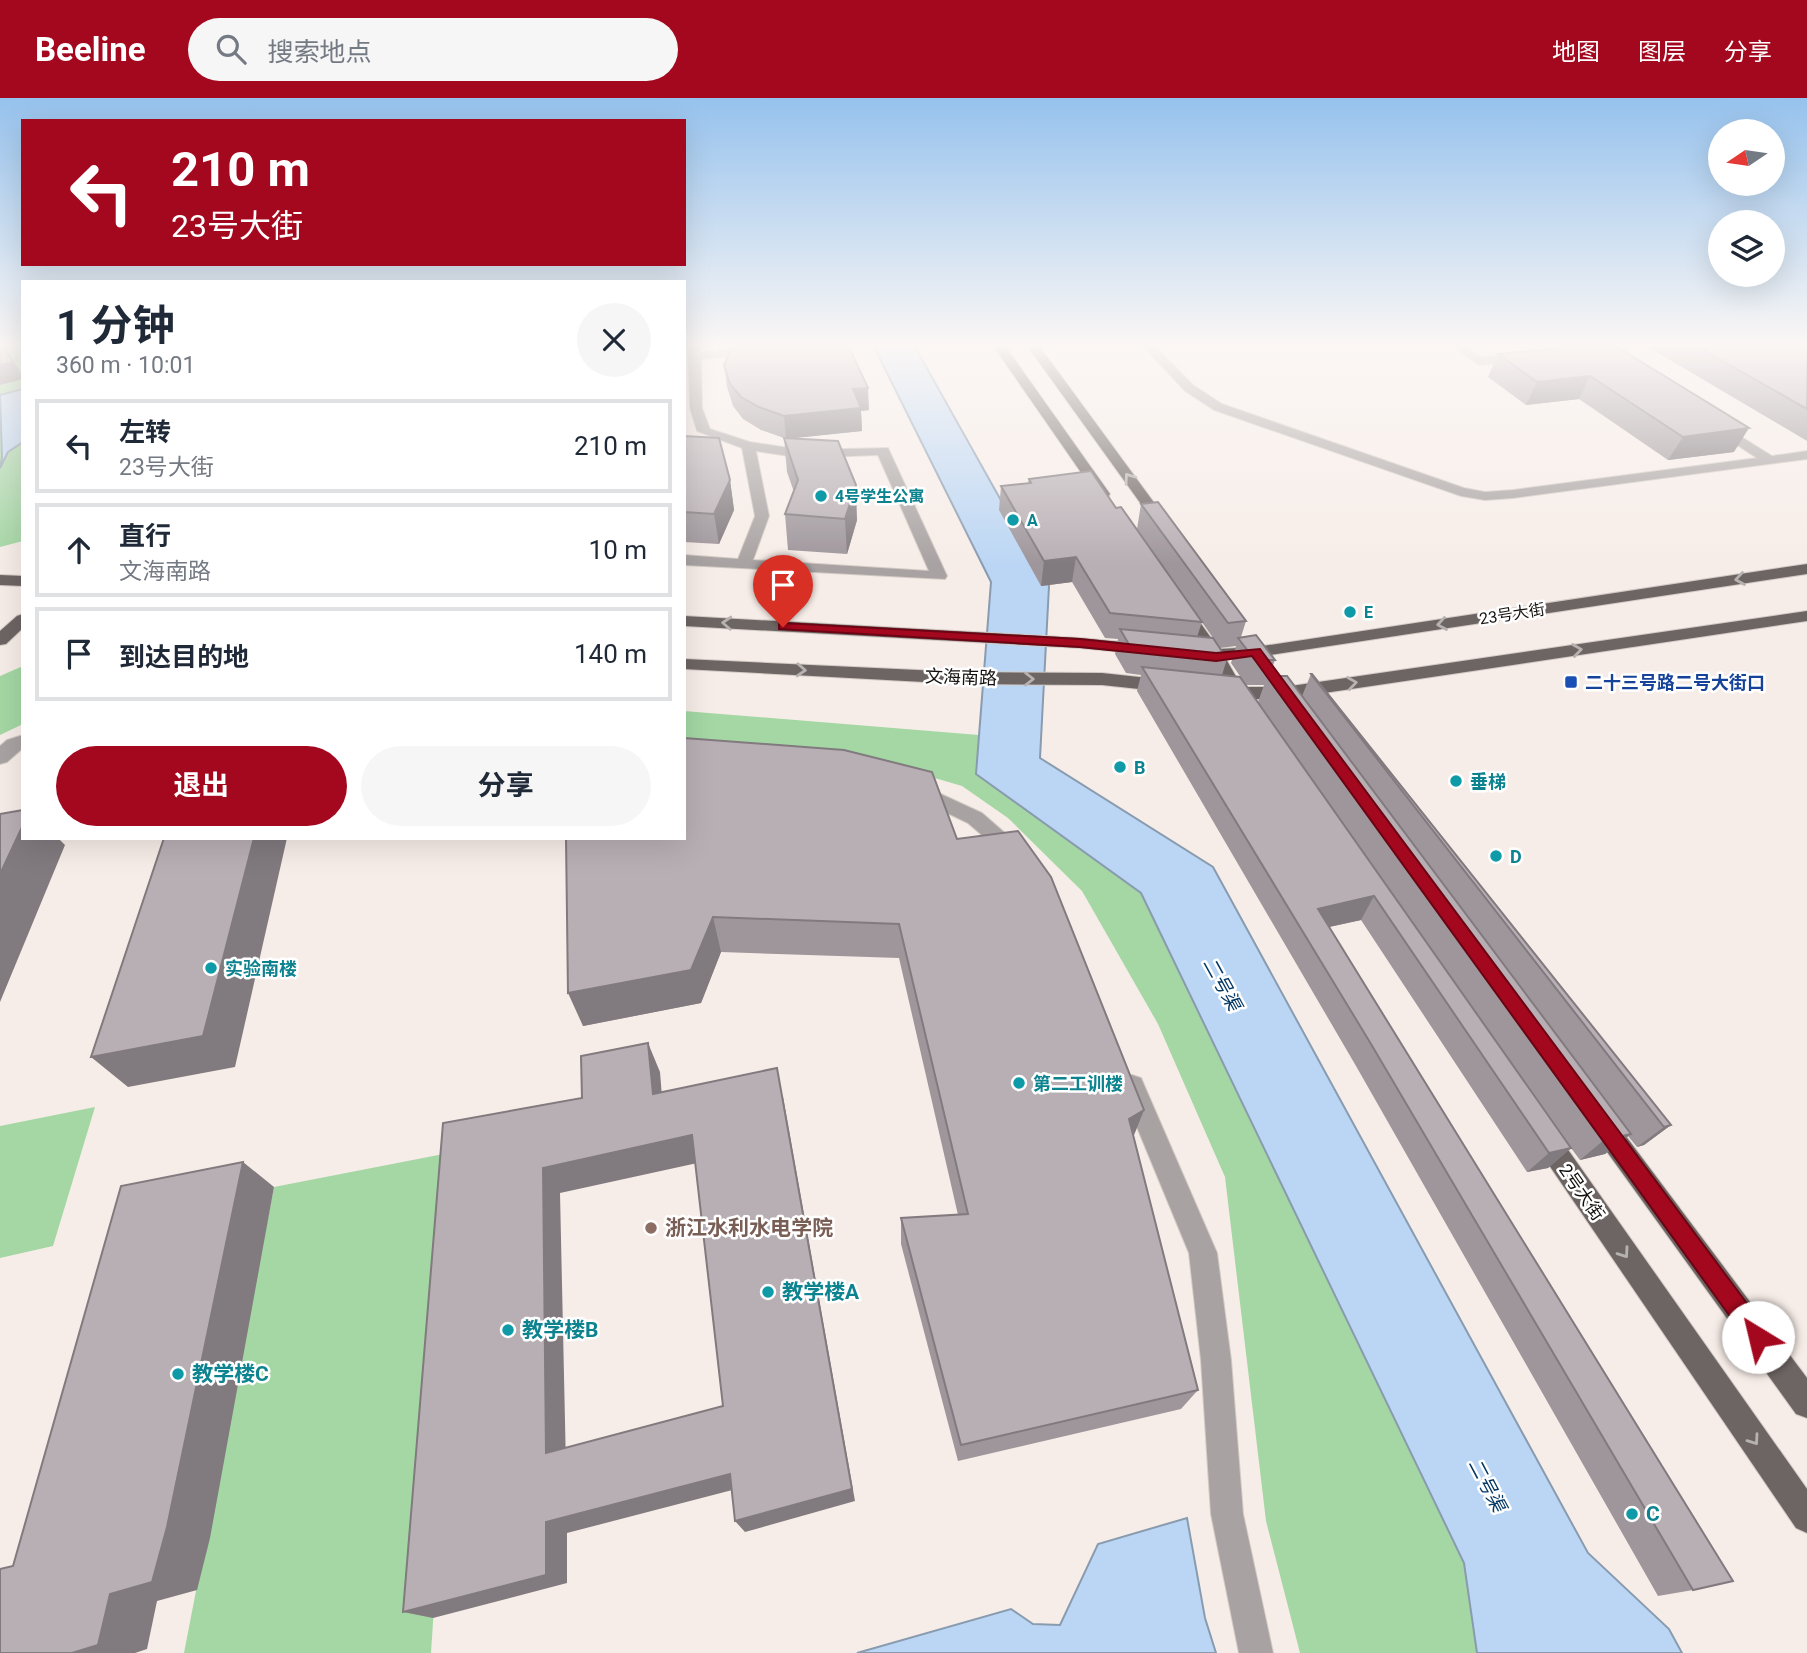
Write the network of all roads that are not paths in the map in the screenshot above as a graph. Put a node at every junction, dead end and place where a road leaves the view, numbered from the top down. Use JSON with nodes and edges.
{"nodes":[{"id":1,"x":697,"y":420,"type":"edge"},
{"id":2,"x":1051,"y":420,"type":"edge"},
{"id":3,"x":1087,"y":420,"type":"edge"},
{"id":4,"x":1254,"y":420,"type":"edge"},
{"id":5,"x":1712,"y":423,"type":"edge"},
{"id":6,"x":748,"y":446,"type":"junction"},
{"id":7,"x":1807,"y":455,"type":"edge"},
{"id":8,"x":1770,"y":460,"type":"junction"},
{"id":9,"x":1111,"y":505,"type":"edge"},
{"id":10,"x":1174,"y":539,"type":"edge"},
{"id":11,"x":686,"y":560,"type":"edge"},
{"id":12,"x":744,"y":564,"type":"junction"},
{"id":13,"x":1807,"y":569,"type":"edge"},
{"id":14,"x":0,"y":579,"type":"edge"},
{"id":15,"x":21,"y":581,"type":"edge"},
{"id":16,"x":1178,"y":603,"type":"edge"},
{"id":17,"x":1807,"y":616,"type":"edge"},
{"id":18,"x":0,"y":621,"type":"edge"},
{"id":19,"x":21,"y":621,"type":"edge"},
{"id":20,"x":686,"y":621,"type":"edge"},
{"id":21,"x":21,"y":622,"type":"edge"},
{"id":22,"x":0,"y":640,"type":"edge"},
{"id":23,"x":1252,"y":646,"type":"junction"},
{"id":24,"x":1162,"y":651,"type":"edge"},
{"id":25,"x":1189,"y":654,"type":"edge"},
{"id":26,"x":1216,"y":657,"type":"junction"},
{"id":27,"x":686,"y":664,"type":"edge"},
{"id":28,"x":1183,"y":688,"type":"edge"},
{"id":29,"x":1210,"y":691,"type":"edge"},
{"id":30,"x":1284,"y":693,"type":"junction"},
{"id":31,"x":1237,"y":694,"type":"junction"},
{"id":32,"x":1301,"y":716,"type":"edge"},
{"id":33,"x":1252,"y":717,"type":"edge"},
{"id":34,"x":21,"y":742,"type":"edge"},
{"id":35,"x":0,"y":757,"type":"edge"},
{"id":36,"x":897,"y":784,"type":"edge"},
{"id":37,"x":1027,"y":866,"type":"edge"},
{"id":38,"x":1123,"y":1064,"type":"edge"},
{"id":39,"x":1583,"y":1099,"type":"edge"},
{"id":40,"x":1530,"y":1117,"type":"edge"},
{"id":41,"x":1807,"y":1403,"type":"edge"},
{"id":42,"x":1807,"y":1517,"type":"edge"},
{"id":43,"x":1256,"y":1653,"type":"edge"}],
"edges":[{"from":1,"to":6,"type":"street"},
{"from":2,"to":9,"type":"main road"},
{"from":10,"to":3,"type":"main road","one_way":true},
{"from":4,"to":8,"type":"street"},
{"from":5,"to":8,"type":"street"},
{"from":6,"to":12,"type":"street"},
{"from":6,"to":12,"type":"street"},
{"from":7,"to":8,"type":"street"},
{"from":11,"to":12,"type":"street"},
{"from":13,"to":23,"type":"main road","name":"23号大街","one_way":true},
{"from":14,"to":15,"type":"main road"},
{"from":16,"to":26,"type":"main road"},
{"from":30,"to":17,"type":"main road","one_way":true},
{"from":18,"to":19,"type":"main road"},
{"from":24,"to":20,"type":"main road","one_way":true},
{"from":21,"to":22,"type":"main road"},
{"from":23,"to":26,"type":"main road","name":"23号大街"},
{"from":23,"to":30,"type":"main road"},
{"from":25,"to":26,"type":"main road"},
{"from":26,"to":31,"type":"main road"},
{"from":27,"to":28,"type":"main road","name":"文海南路","one_way":true},
{"from":29,"to":31,"type":"main road"},
{"from":30,"to":31,"type":"main road"},
{"from":30,"to":32,"type":"main road"},
{"from":31,"to":33,"type":"main road"},
{"from":34,"to":35,"type":"street"},
{"from":36,"to":37,"type":"street"},
{"from":38,"to":43,"type":"street"},
{"from":39,"to":41,"type":"main road"},
{"from":40,"to":42,"type":"main road","name":"2号大街","one_way":true}]}
